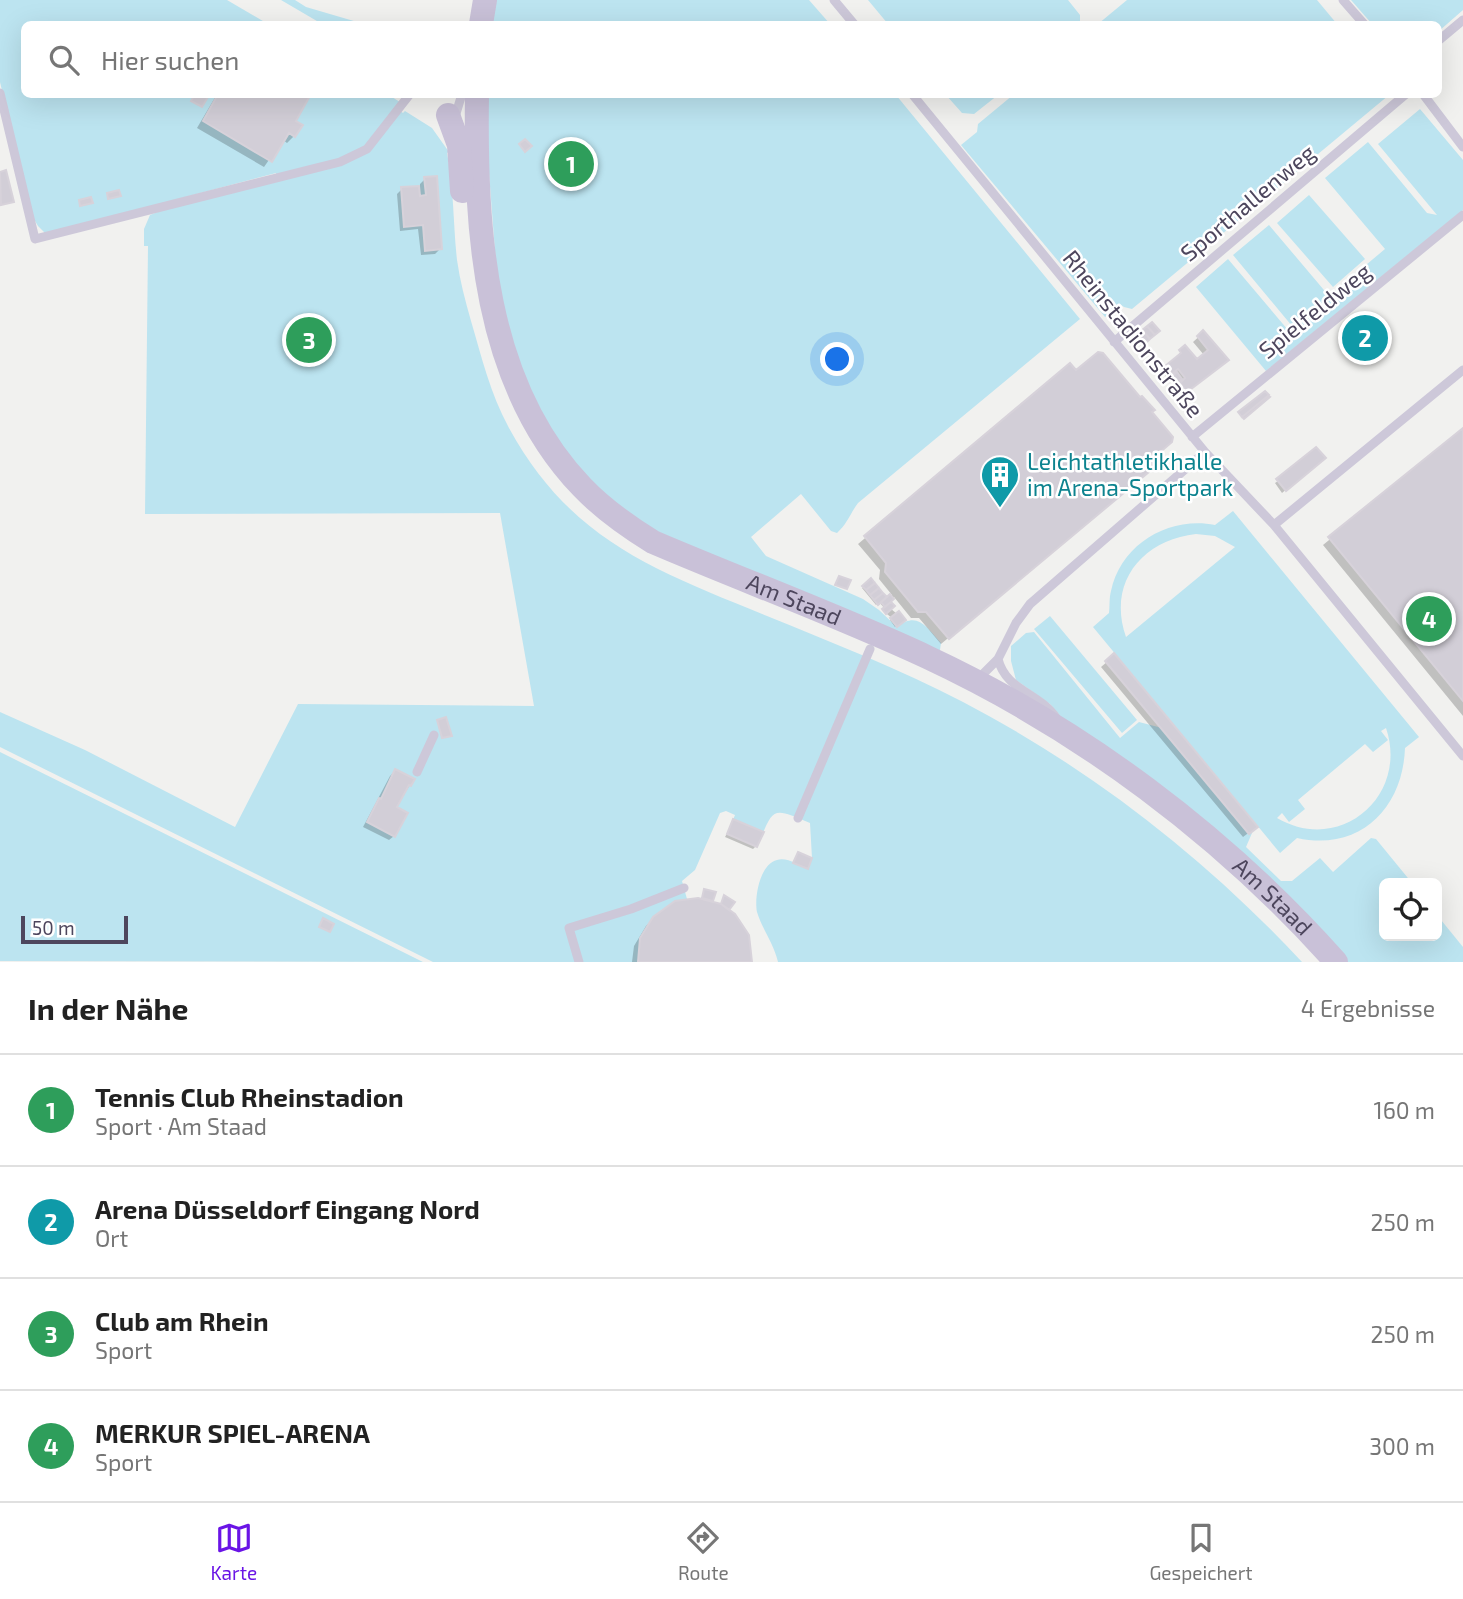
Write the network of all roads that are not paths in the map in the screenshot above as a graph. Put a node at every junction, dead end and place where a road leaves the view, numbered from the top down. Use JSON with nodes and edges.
{"nodes":[{"id":1,"x":485,"y":0,"type":"edge"},
{"id":2,"x":834,"y":0,"type":"edge"},
{"id":3,"x":1343,"y":0,"type":"edge"},
{"id":4,"x":1463,"y":20,"type":"edge"},
{"id":5,"x":482,"y":21,"type":"edge"},
{"id":6,"x":852,"y":21,"type":"edge"},
{"id":7,"x":1361,"y":21,"type":"edge"},
{"id":8,"x":1442,"y":38,"type":"edge"},
{"id":9,"x":0,"y":93,"type":"edge"},
{"id":10,"x":407,"y":98,"type":"edge"},
{"id":11,"x":462,"y":98,"type":"edge"},
{"id":12,"x":475,"y":98,"type":"edge"},
{"id":13,"x":915,"y":98,"type":"edge"},
{"id":14,"x":1401,"y":98,"type":"edge"},
{"id":15,"x":1426,"y":98,"type":"edge"},
{"id":16,"x":459,"y":132,"type":"junction"},
{"id":17,"x":1462,"y":144,"type":"edge"},
{"id":18,"x":1463,"y":215,"type":"edge"},
{"id":19,"x":1114,"y":342,"type":"junction"},
{"id":20,"x":1463,"y":370,"type":"edge"},
{"id":21,"x":1192,"y":437,"type":"junction"},
{"id":22,"x":1205,"y":452,"type":"junction"},
{"id":23,"x":1274,"y":525,"type":"junction"},
{"id":24,"x":870,"y":649,"type":"junction"},
{"id":25,"x":998,"y":659,"type":"junction"},
{"id":26,"x":976,"y":682,"type":"junction"},
{"id":27,"x":1065,"y":733,"type":"junction"},
{"id":28,"x":434,"y":735,"type":"dead end"},
{"id":29,"x":1463,"y":756,"type":"edge"},
{"id":30,"x":416,"y":772,"type":"dead end"},
{"id":31,"x":798,"y":818,"type":"dead end"},
{"id":32,"x":684,"y":888,"type":"dead end"},
{"id":33,"x":579,"y":962,"type":"edge"},
{"id":34,"x":1314,"y":962,"type":"edge"},
{"id":35,"x":1336,"y":962,"type":"edge"}],
"edges":[{"from":1,"to":5,"type":"street"},
{"from":2,"to":6,"type":"lane"},
{"from":3,"to":7,"type":"lane"},
{"from":4,"to":8,"type":"lane"},
{"from":9,"to":10,"type":"lane"},
{"from":11,"to":16,"type":"lane"},
{"from":12,"to":16,"type":"street","name":"Am Staad"},
{"from":13,"to":19,"type":"lane","name":"Rheinstadionstraße"},
{"from":14,"to":19,"type":"lane","name":"Sporthallenweg"},
{"from":15,"to":17,"type":"lane"},
{"from":16,"to":24,"type":"street","name":"Am Staad"},
{"from":16,"to":26,"type":"street","name":"Am Staad"},
{"from":18,"to":21,"type":"lane","name":"Spielfeldweg"},
{"from":19,"to":21,"type":"lane","name":"Rheinstadionstraße"},
{"from":20,"to":23,"type":"lane"},
{"from":21,"to":22,"type":"lane","name":"Rheinstadionstraße"},
{"from":22,"to":23,"type":"lane","name":"Rheinstadionstraße"},
{"from":22,"to":25,"type":"lane"},
{"from":23,"to":29,"type":"lane","name":"Rheinstadionstraße"},
{"from":24,"to":31,"type":"lane"},
{"from":24,"to":34,"type":"street","name":"Am Staad"},
{"from":25,"to":26,"type":"lane"},
{"from":25,"to":27,"type":"lane"},
{"from":26,"to":27,"type":"street","name":"Am Staad"},
{"from":27,"to":35,"type":"street","name":"Am Staad"},
{"from":28,"to":30,"type":"lane"},
{"from":32,"to":33,"type":"lane"}]}
